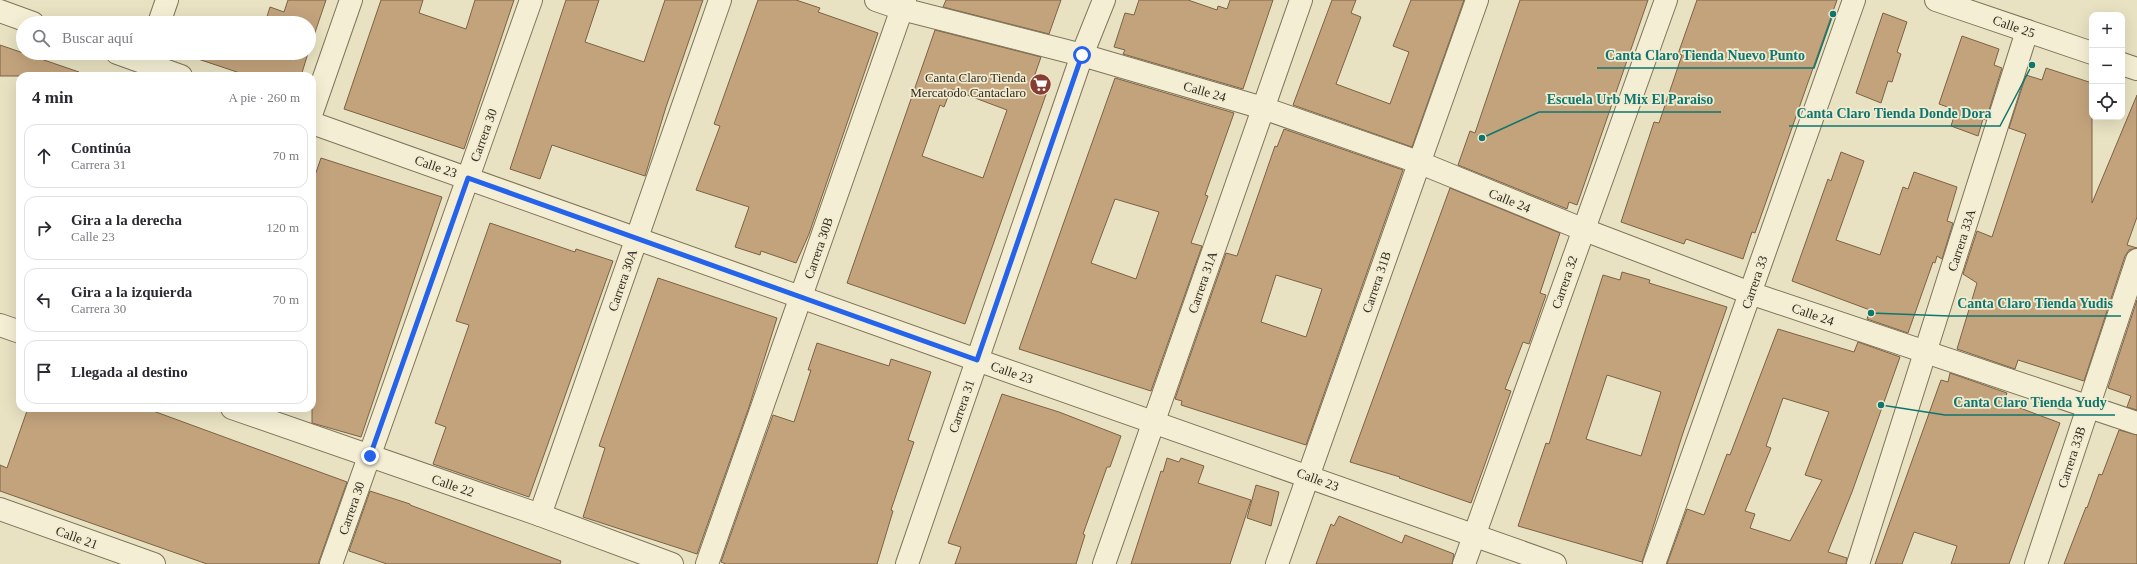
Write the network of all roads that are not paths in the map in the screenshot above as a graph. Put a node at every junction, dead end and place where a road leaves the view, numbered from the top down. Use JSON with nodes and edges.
{"nodes":[{"id":1,"x":167,"y":0,"type":"edge"},
{"id":2,"x":351,"y":0,"type":"edge"},
{"id":3,"x":531,"y":0,"type":"edge"},
{"id":4,"x":720,"y":0,"type":"edge"},
{"id":5,"x":876,"y":0,"type":"edge"},
{"id":6,"x":1104,"y":0,"type":"edge"},
{"id":7,"x":1301,"y":0,"type":"edge"},
{"id":8,"x":1476,"y":0,"type":"edge"},
{"id":9,"x":1666,"y":0,"type":"edge"},
{"id":10,"x":1854,"y":0,"type":"edge"},
{"id":11,"x":1936,"y":0,"type":"edge"},
{"id":12,"x":903,"y":4,"type":"edge"},
{"id":13,"x":1962,"y":4,"type":"edge"},
{"id":14,"x":0,"y":11,"type":"edge"},
{"id":15,"x":161,"y":16,"type":"edge"},
{"id":16,"x":16,"y":17,"type":"edge"},
{"id":17,"x":2027,"y":31,"type":"junction"},
{"id":18,"x":2089,"y":52,"type":"edge"},
{"id":19,"x":1082,"y":55,"type":"junction"},
{"id":20,"x":135,"y":60,"type":"edge"},
{"id":21,"x":145,"y":64,"type":"edge"},
{"id":22,"x":2125,"y":65,"type":"edge"},
{"id":23,"x":2137,"y":69,"type":"edge"},
{"id":24,"x":169,"y":72,"type":"edge"},
{"id":25,"x":316,"y":101,"type":"edge"},
{"id":26,"x":1263,"y":108,"type":"junction"},
{"id":27,"x":316,"y":123,"type":"edge"},
{"id":28,"x":1418,"y":162,"type":"junction"},
{"id":29,"x":468,"y":178,"type":"junction"},
{"id":30,"x":1582,"y":229,"type":"junction"},
{"id":31,"x":637,"y":238,"type":"junction"},
{"id":32,"x":2137,"y":260,"type":"edge"},
{"id":33,"x":1750,"y":293,"type":"junction"},
{"id":34,"x":801,"y":296,"type":"junction"},
{"id":35,"x":0,"y":325,"type":"edge"},
{"id":36,"x":16,"y":331,"type":"edge"},
{"id":37,"x":1926,"y":352,"type":"junction"},
{"id":38,"x":977,"y":360,"type":"junction"},
{"id":39,"x":2088,"y":406,"type":"junction"},
{"id":40,"x":244,"y":412,"type":"edge"},
{"id":41,"x":1153,"y":421,"type":"junction"},
{"id":42,"x":2137,"y":423,"type":"edge"},
{"id":43,"x":370,"y":456,"type":"junction"},
{"id":44,"x":1308,"y":476,"type":"junction"},
{"id":45,"x":0,"y":509,"type":"edge"},
{"id":46,"x":540,"y":515,"type":"junction"},
{"id":47,"x":1474,"y":535,"type":"junction"},
{"id":48,"x":154,"y":564,"type":"edge"},
{"id":49,"x":332,"y":564,"type":"edge"},
{"id":50,"x":672,"y":564,"type":"edge"},
{"id":51,"x":707,"y":564,"type":"edge"},
{"id":52,"x":907,"y":564,"type":"edge"},
{"id":53,"x":1104,"y":564,"type":"edge"},
{"id":54,"x":1277,"y":564,"type":"edge"},
{"id":55,"x":1464,"y":564,"type":"edge"},
{"id":56,"x":1555,"y":564,"type":"edge"},
{"id":57,"x":1654,"y":564,"type":"edge"},
{"id":58,"x":1858,"y":564,"type":"edge"},
{"id":59,"x":2036,"y":564,"type":"edge"}],
"edges":[{"from":1,"to":15,"type":"street"},
{"from":2,"to":25,"type":"street"},
{"from":3,"to":29,"type":"street","name":"Carrera 30"},
{"from":4,"to":31,"type":"street","name":"Carrera 30A"},
{"from":5,"to":12,"type":"street","name":"Calle 24"},
{"from":6,"to":19,"type":"street","name":"Carrera 31"},
{"from":7,"to":26,"type":"street","name":"Carrera 31A"},
{"from":8,"to":28,"type":"street","name":"Carrera 31B"},
{"from":9,"to":30,"type":"street","name":"Carrera 32"},
{"from":10,"to":33,"type":"street","name":"Carrera 33"},
{"from":11,"to":13,"type":"street","name":"Calle 25"},
{"from":12,"to":19,"type":"street","name":"Calle 24"},
{"from":12,"to":34,"type":"street","name":"Carrera 30B"},
{"from":13,"to":17,"type":"street","name":"Calle 25"},
{"from":14,"to":16,"type":"street"},
{"from":17,"to":18,"type":"street","name":"Calle 25"},
{"from":17,"to":37,"type":"street","name":"Carrera 33A"},
{"from":19,"to":26,"type":"street","name":"Calle 24"},
{"from":19,"to":38,"type":"street","name":"Carrera 31"},
{"from":20,"to":21,"type":"street"},
{"from":21,"to":24,"type":"street"},
{"from":22,"to":23,"type":"street"},
{"from":26,"to":28,"type":"street","name":"Calle 24"},
{"from":26,"to":41,"type":"street","name":"Carrera 31A"},
{"from":27,"to":29,"type":"street","name":"Calle 23"},
{"from":28,"to":30,"type":"street","name":"Calle 24"},
{"from":28,"to":44,"type":"street","name":"Carrera 31B"},
{"from":29,"to":31,"type":"street","name":"Calle 23"},
{"from":29,"to":43,"type":"street","name":"Carrera 30"},
{"from":30,"to":33,"type":"street","name":"Calle 24"},
{"from":30,"to":47,"type":"street","name":"Carrera 32"},
{"from":31,"to":34,"type":"street","name":"Calle 23"},
{"from":31,"to":46,"type":"street","name":"Carrera 30A"},
{"from":32,"to":39,"type":"street","name":"Carrera 33B"},
{"from":33,"to":37,"type":"street","name":"Calle 24"},
{"from":33,"to":57,"type":"street","name":"Carrera 33"},
{"from":34,"to":38,"type":"street","name":"Calle 23"},
{"from":34,"to":51,"type":"street","name":"Carrera 30B"},
{"from":35,"to":36,"type":"street"},
{"from":37,"to":39,"type":"street","name":"Calle 24"},
{"from":37,"to":58,"type":"street","name":"Carrera 33A"},
{"from":38,"to":41,"type":"street","name":"Calle 23"},
{"from":38,"to":52,"type":"street","name":"Carrera 31"},
{"from":39,"to":42,"type":"street","name":"Calle 24"},
{"from":39,"to":59,"type":"street","name":"Carrera 33B"},
{"from":40,"to":43,"type":"street","name":"Calle 22"},
{"from":41,"to":44,"type":"street","name":"Calle 23"},
{"from":41,"to":53,"type":"street","name":"Carrera 31A"},
{"from":43,"to":46,"type":"street","name":"Calle 22"},
{"from":43,"to":49,"type":"street","name":"Carrera 30"},
{"from":44,"to":47,"type":"street","name":"Calle 23"},
{"from":44,"to":54,"type":"street","name":"Carrera 31B"},
{"from":45,"to":48,"type":"street","name":"Calle 21"},
{"from":46,"to":50,"type":"street","name":"Calle 22"},
{"from":47,"to":55,"type":"street","name":"Carrera 32"},
{"from":47,"to":56,"type":"street","name":"Calle 23"}]}
